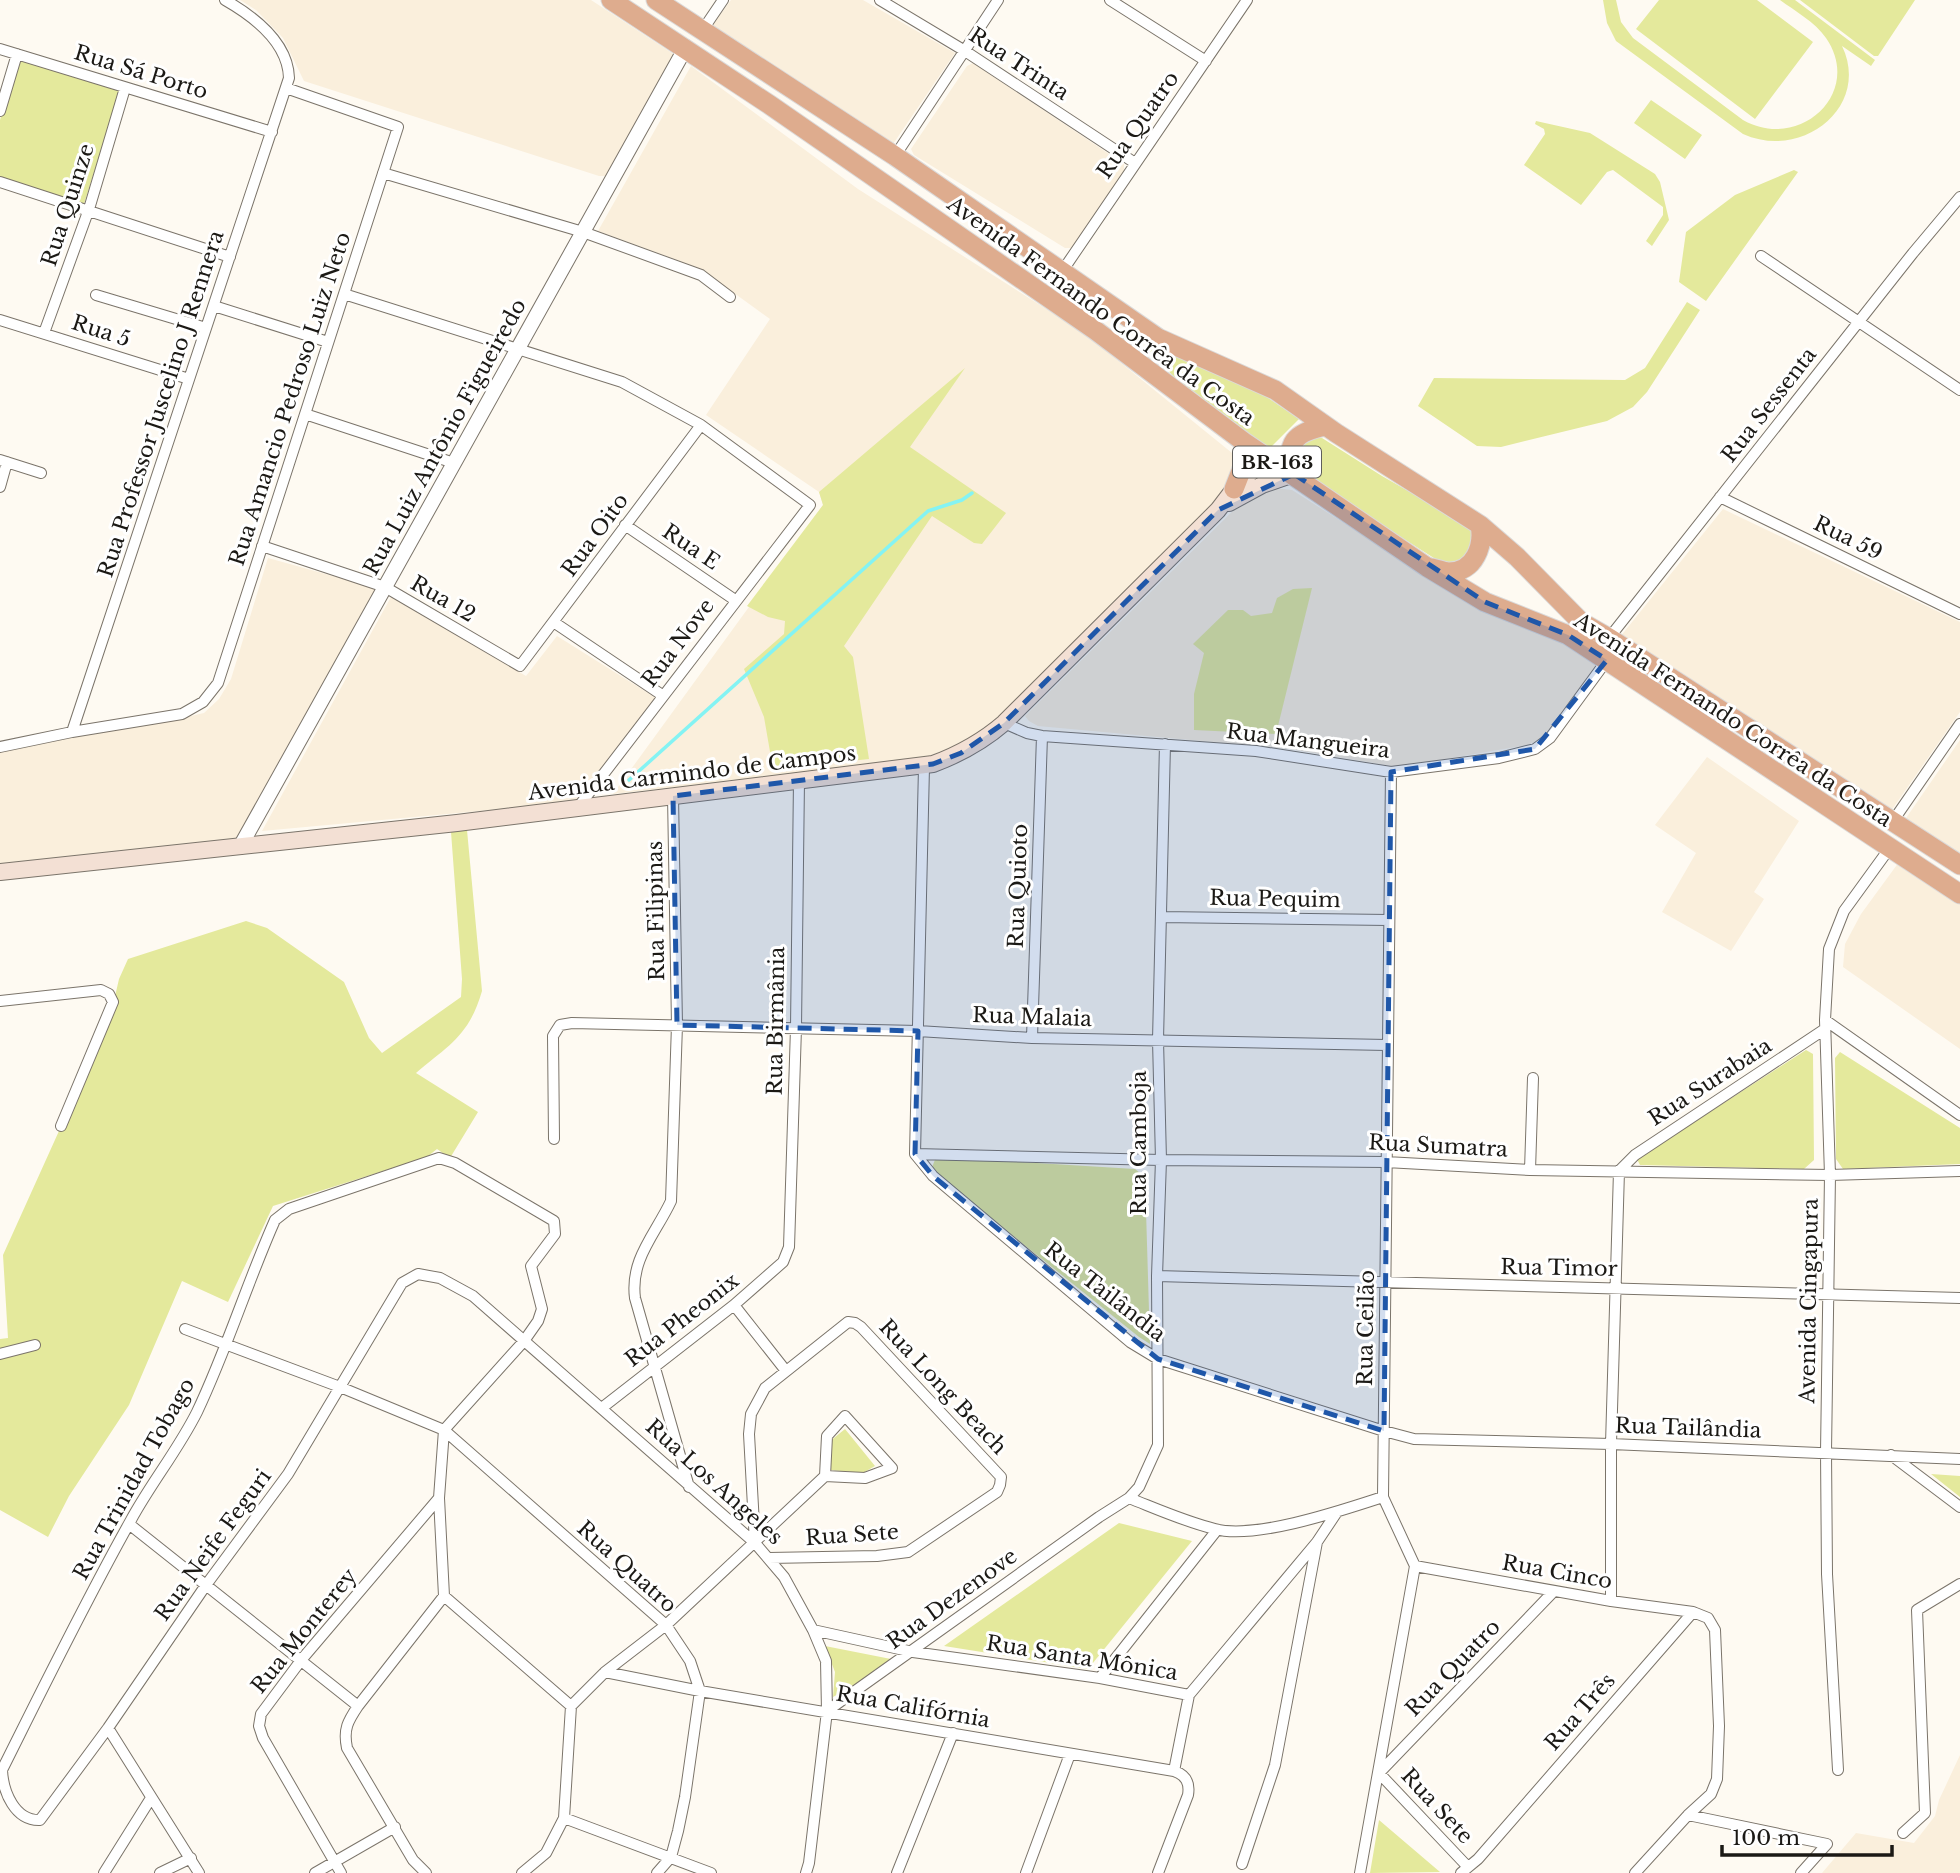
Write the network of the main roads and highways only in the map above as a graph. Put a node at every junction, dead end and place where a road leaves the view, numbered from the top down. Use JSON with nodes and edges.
{"nodes":[{"id":1,"x":611,"y":0,"type":"edge"},
{"id":2,"x":656,"y":0,"type":"edge"},
{"id":3,"x":1325,"y":426,"type":"junction"},
{"id":4,"x":1297,"y":437,"type":"junction"},
{"id":5,"x":1244,"y":442,"type":"junction"},
{"id":6,"x":1267,"y":456,"type":"junction"},
{"id":7,"x":1294,"y":474,"type":"junction"},
{"id":8,"x":1234,"y":489,"type":"junction"},
{"id":9,"x":1218,"y":510,"type":"junction"},
{"id":10,"x":1480,"y":525,"type":"junction"},
{"id":11,"x":1427,"y":567,"type":"junction"},
{"id":12,"x":1960,"y":865,"type":"edge"},
{"id":13,"x":0,"y":872,"type":"edge"},
{"id":14,"x":1960,"y":894,"type":"edge"}],
"edges":[{"from":1,"to":5,"type":"highway","name":"Avenida Fernando Corrêa da Costa","number":"BR-163"},
{"from":2,"to":3,"type":"highway","name":"Avenida Fernando Corrêa da Costa","number":"BR-163"},
{"from":3,"to":4,"type":"highway"},
{"from":3,"to":10,"type":"highway","name":"Avenida Fernando Corrêa da Costa","number":"BR-163"},
{"from":4,"to":6,"type":"highway"},
{"from":4,"to":7,"type":"highway"},
{"from":5,"to":6,"type":"highway","name":"Avenida Fernando Corrêa da Costa","number":"BR-163"},
{"from":5,"to":8,"type":"highway"},
{"from":6,"to":7,"type":"highway","name":"Avenida Fernando Corrêa da Costa","number":"BR-163"},
{"from":6,"to":8,"type":"main road","name":"Avenida Carmindo de Campos"},
{"from":7,"to":9,"type":"main road"},
{"from":7,"to":11,"type":"highway","name":"Avenida Fernando Corrêa da Costa","number":"BR-163"},
{"from":8,"to":9,"type":"main road","name":"Avenida Carmindo de Campos"},
{"from":9,"to":13,"type":"main road","name":"Avenida Carmindo de Campos"},
{"from":10,"to":11,"type":"highway"},
{"from":10,"to":12,"type":"highway","name":"Avenida Fernando Corrêa da Costa","number":"BR-163"},
{"from":11,"to":14,"type":"highway","name":"Avenida Fernando Corrêa da Costa","number":"BR-163"}]}
